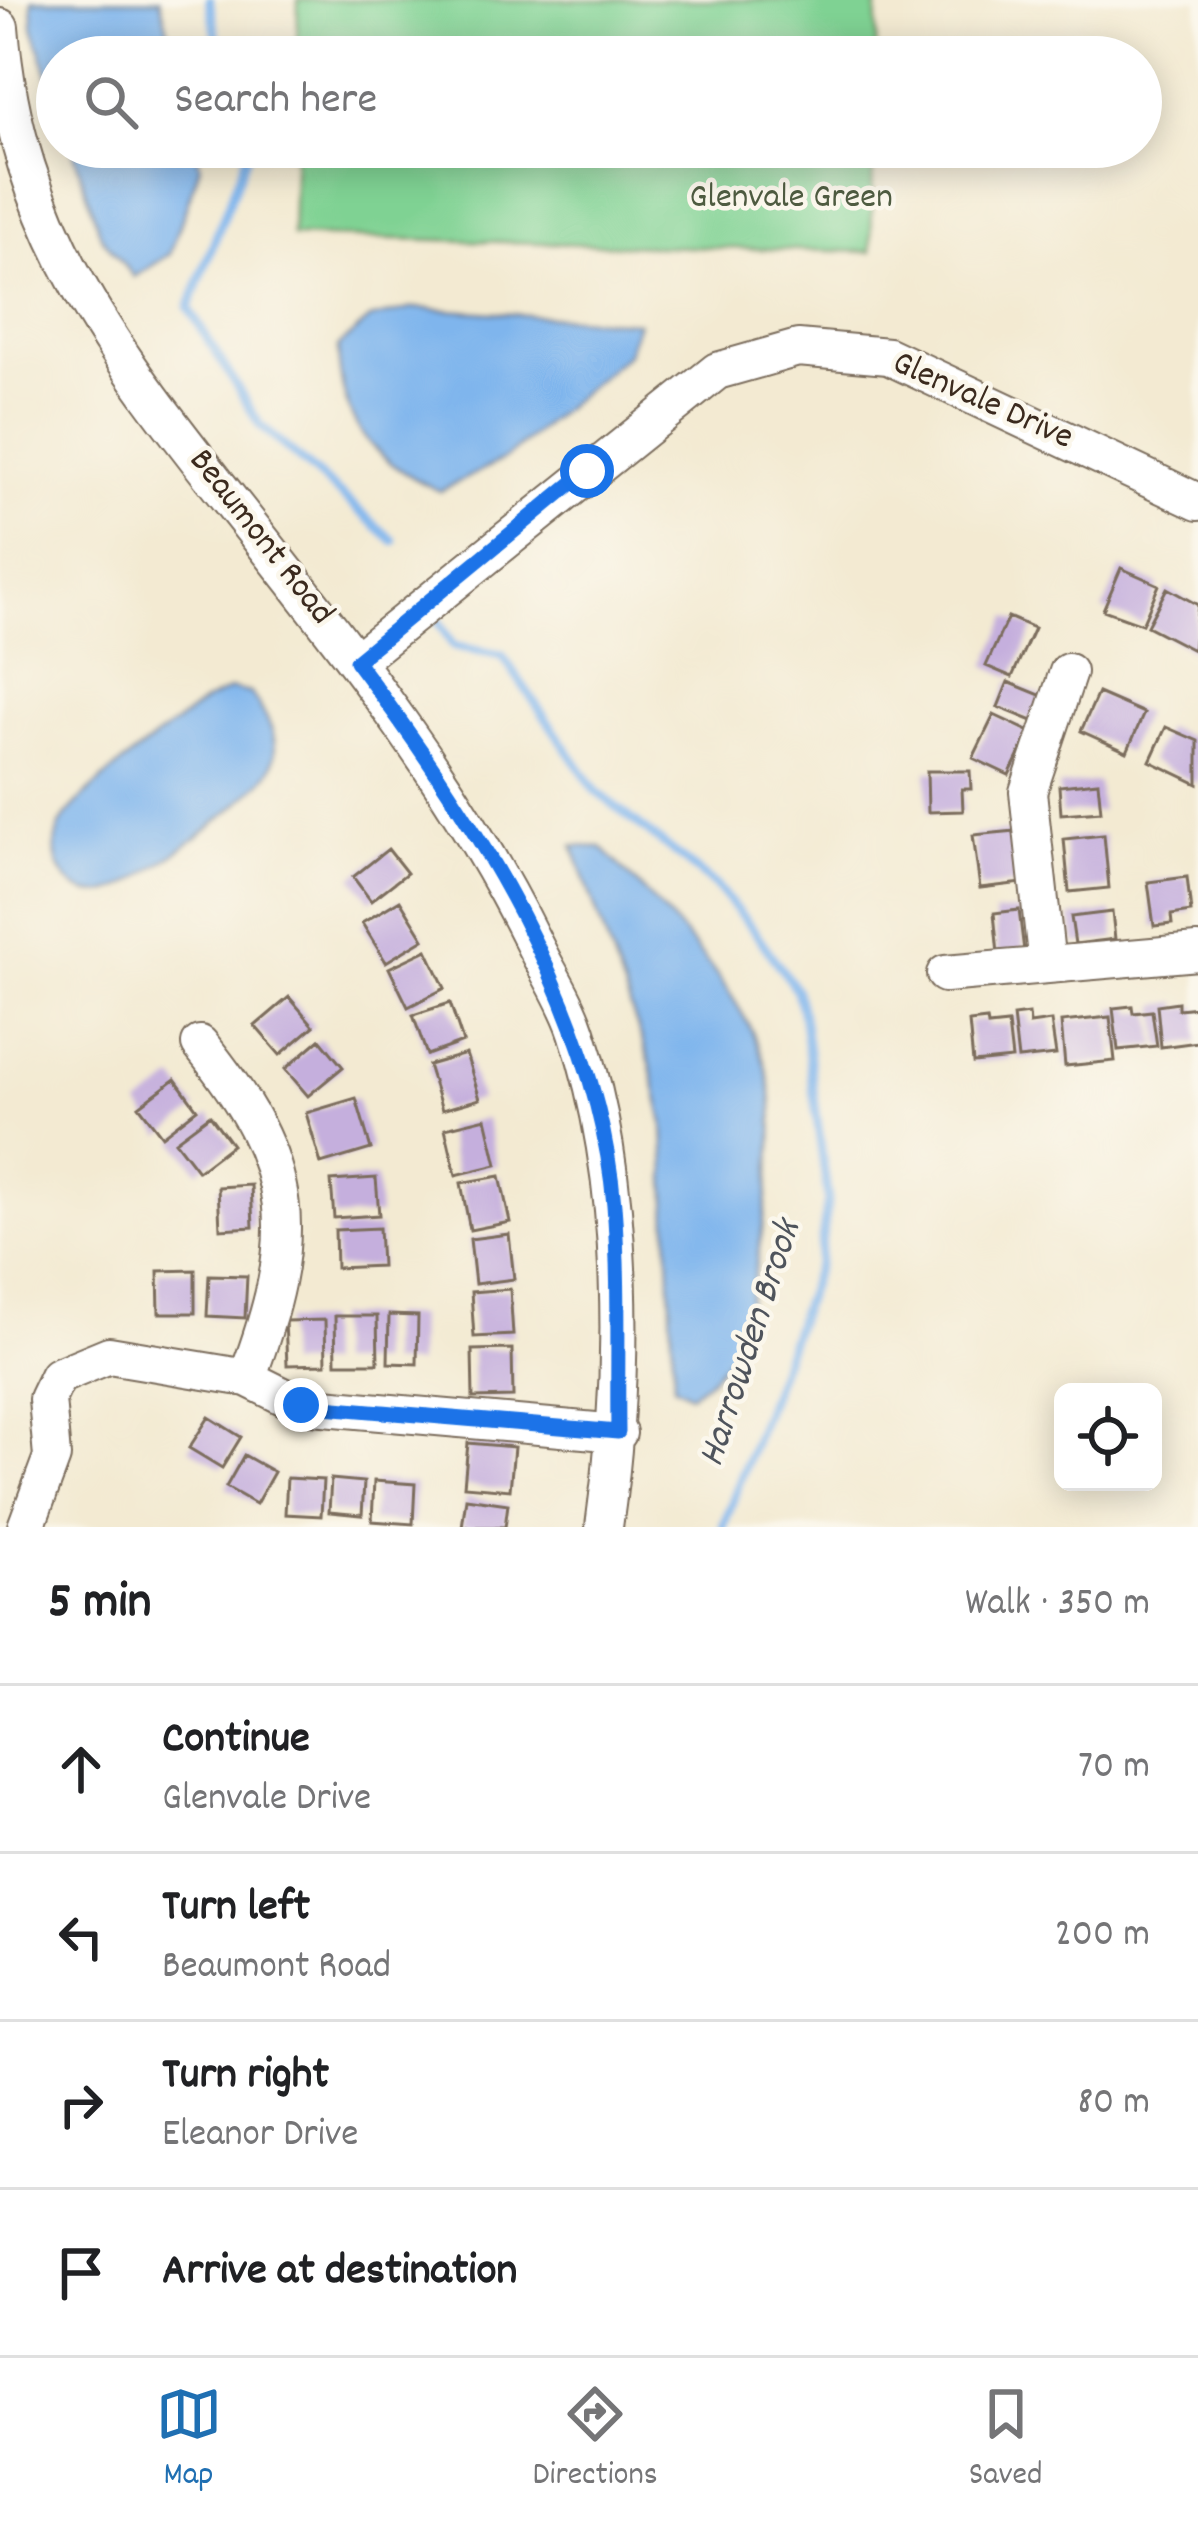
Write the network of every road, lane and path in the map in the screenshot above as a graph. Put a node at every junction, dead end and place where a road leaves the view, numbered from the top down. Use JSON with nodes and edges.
{"nodes":[{"id":1,"x":0,"y":27,"type":"edge"},
{"id":2,"x":1198,"y":502,"type":"edge"},
{"id":3,"x":356,"y":661,"type":"junction"},
{"id":4,"x":1068,"y":672,"type":"dead end"},
{"id":5,"x":1198,"y":952,"type":"edge"},
{"id":6,"x":1047,"y":965,"type":"junction"},
{"id":7,"x":945,"y":974,"type":"dead end"},
{"id":8,"x":200,"y":1044,"type":"dead end"},
{"id":9,"x":247,"y":1378,"type":"junction"},
{"id":10,"x":618,"y":1432,"type":"junction"},
{"id":11,"x":26,"y":1527,"type":"edge"},
{"id":12,"x":604,"y":1527,"type":"edge"}],
"edges":[{"from":1,"to":3,"type":"street","name":"Beaumont Road"},
{"from":2,"to":3,"type":"street","name":"Glenvale Drive"},
{"from":3,"to":10,"type":"street","name":"Beaumont Road"},
{"from":4,"to":6,"type":"street"},
{"from":5,"to":6,"type":"street"},
{"from":6,"to":7,"type":"street"},
{"from":8,"to":9,"type":"street"},
{"from":9,"to":10,"type":"street"},
{"from":9,"to":11,"type":"street"},
{"from":10,"to":12,"type":"street","name":"Beaumont Road"}]}
